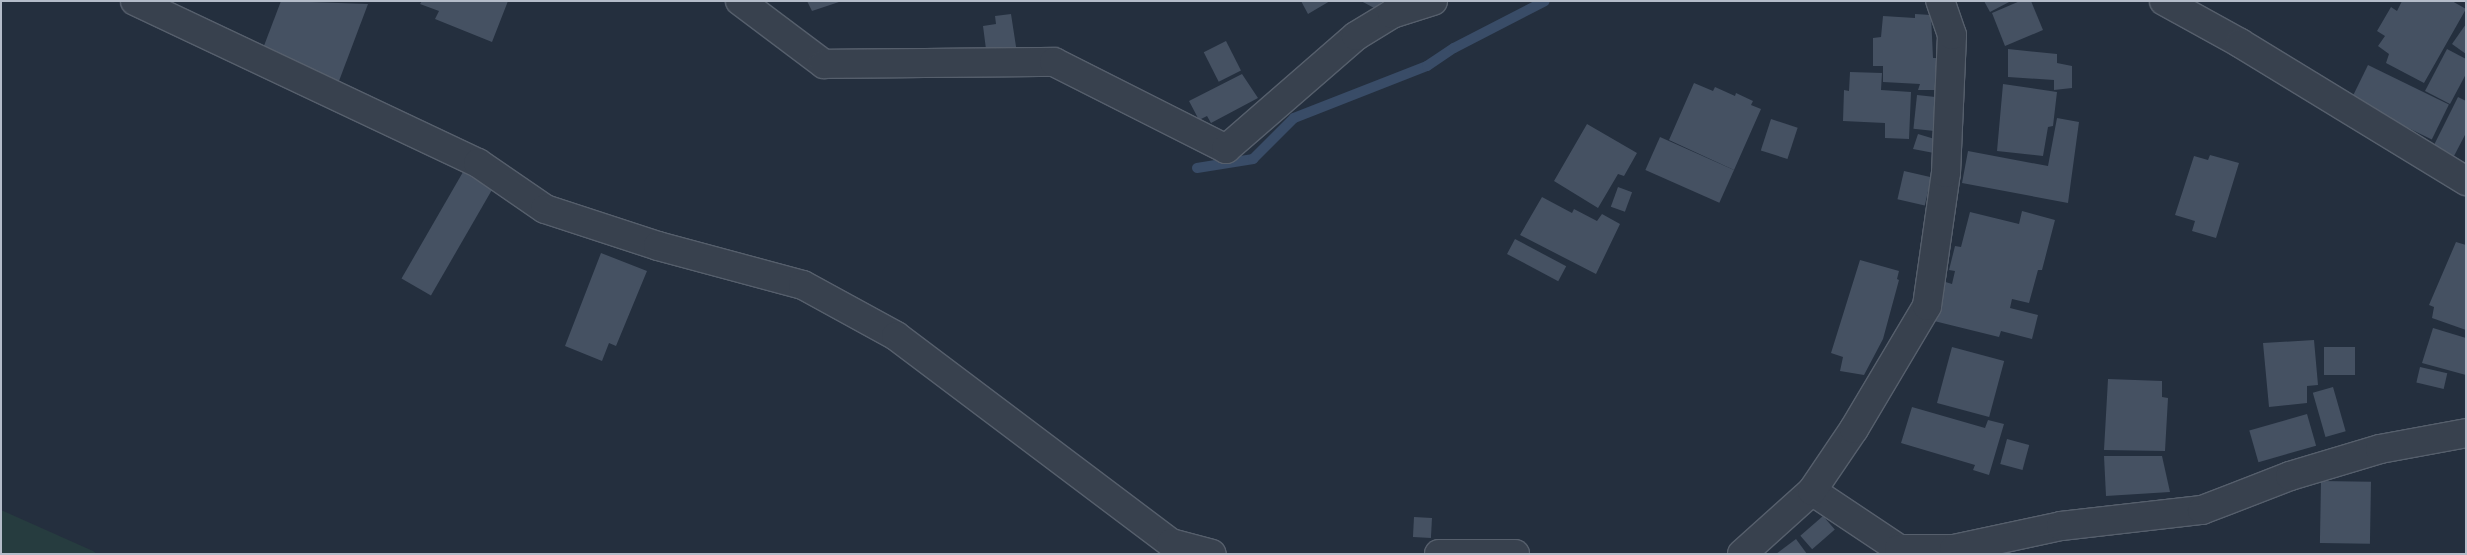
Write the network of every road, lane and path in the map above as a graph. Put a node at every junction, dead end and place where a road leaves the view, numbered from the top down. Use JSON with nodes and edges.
{"nodes":[{"id":1,"x":135,"y":1,"type":"edge"},
{"id":2,"x":740,"y":1,"type":"edge"},
{"id":3,"x":1434,"y":1,"type":"edge"},
{"id":4,"x":1940,"y":1,"type":"edge"},
{"id":5,"x":2164,"y":1,"type":"edge"},
{"id":6,"x":2466,"y":181,"type":"edge"},
{"id":7,"x":2466,"y":434,"type":"edge"},
{"id":8,"x":1812,"y":491,"type":"junction"},
{"id":9,"x":1212,"y":554,"type":"edge"},
{"id":10,"x":1439,"y":554,"type":"edge"},
{"id":11,"x":1515,"y":554,"type":"edge"},
{"id":12,"x":1742,"y":554,"type":"edge"}],
"edges":[{"from":1,"to":9,"type":"street"},
{"from":2,"to":3,"type":"street"},
{"from":4,"to":8,"type":"street"},
{"from":5,"to":6,"type":"street"},
{"from":7,"to":8,"type":"street"},
{"from":8,"to":12,"type":"street"},
{"from":10,"to":11,"type":"street"}]}
